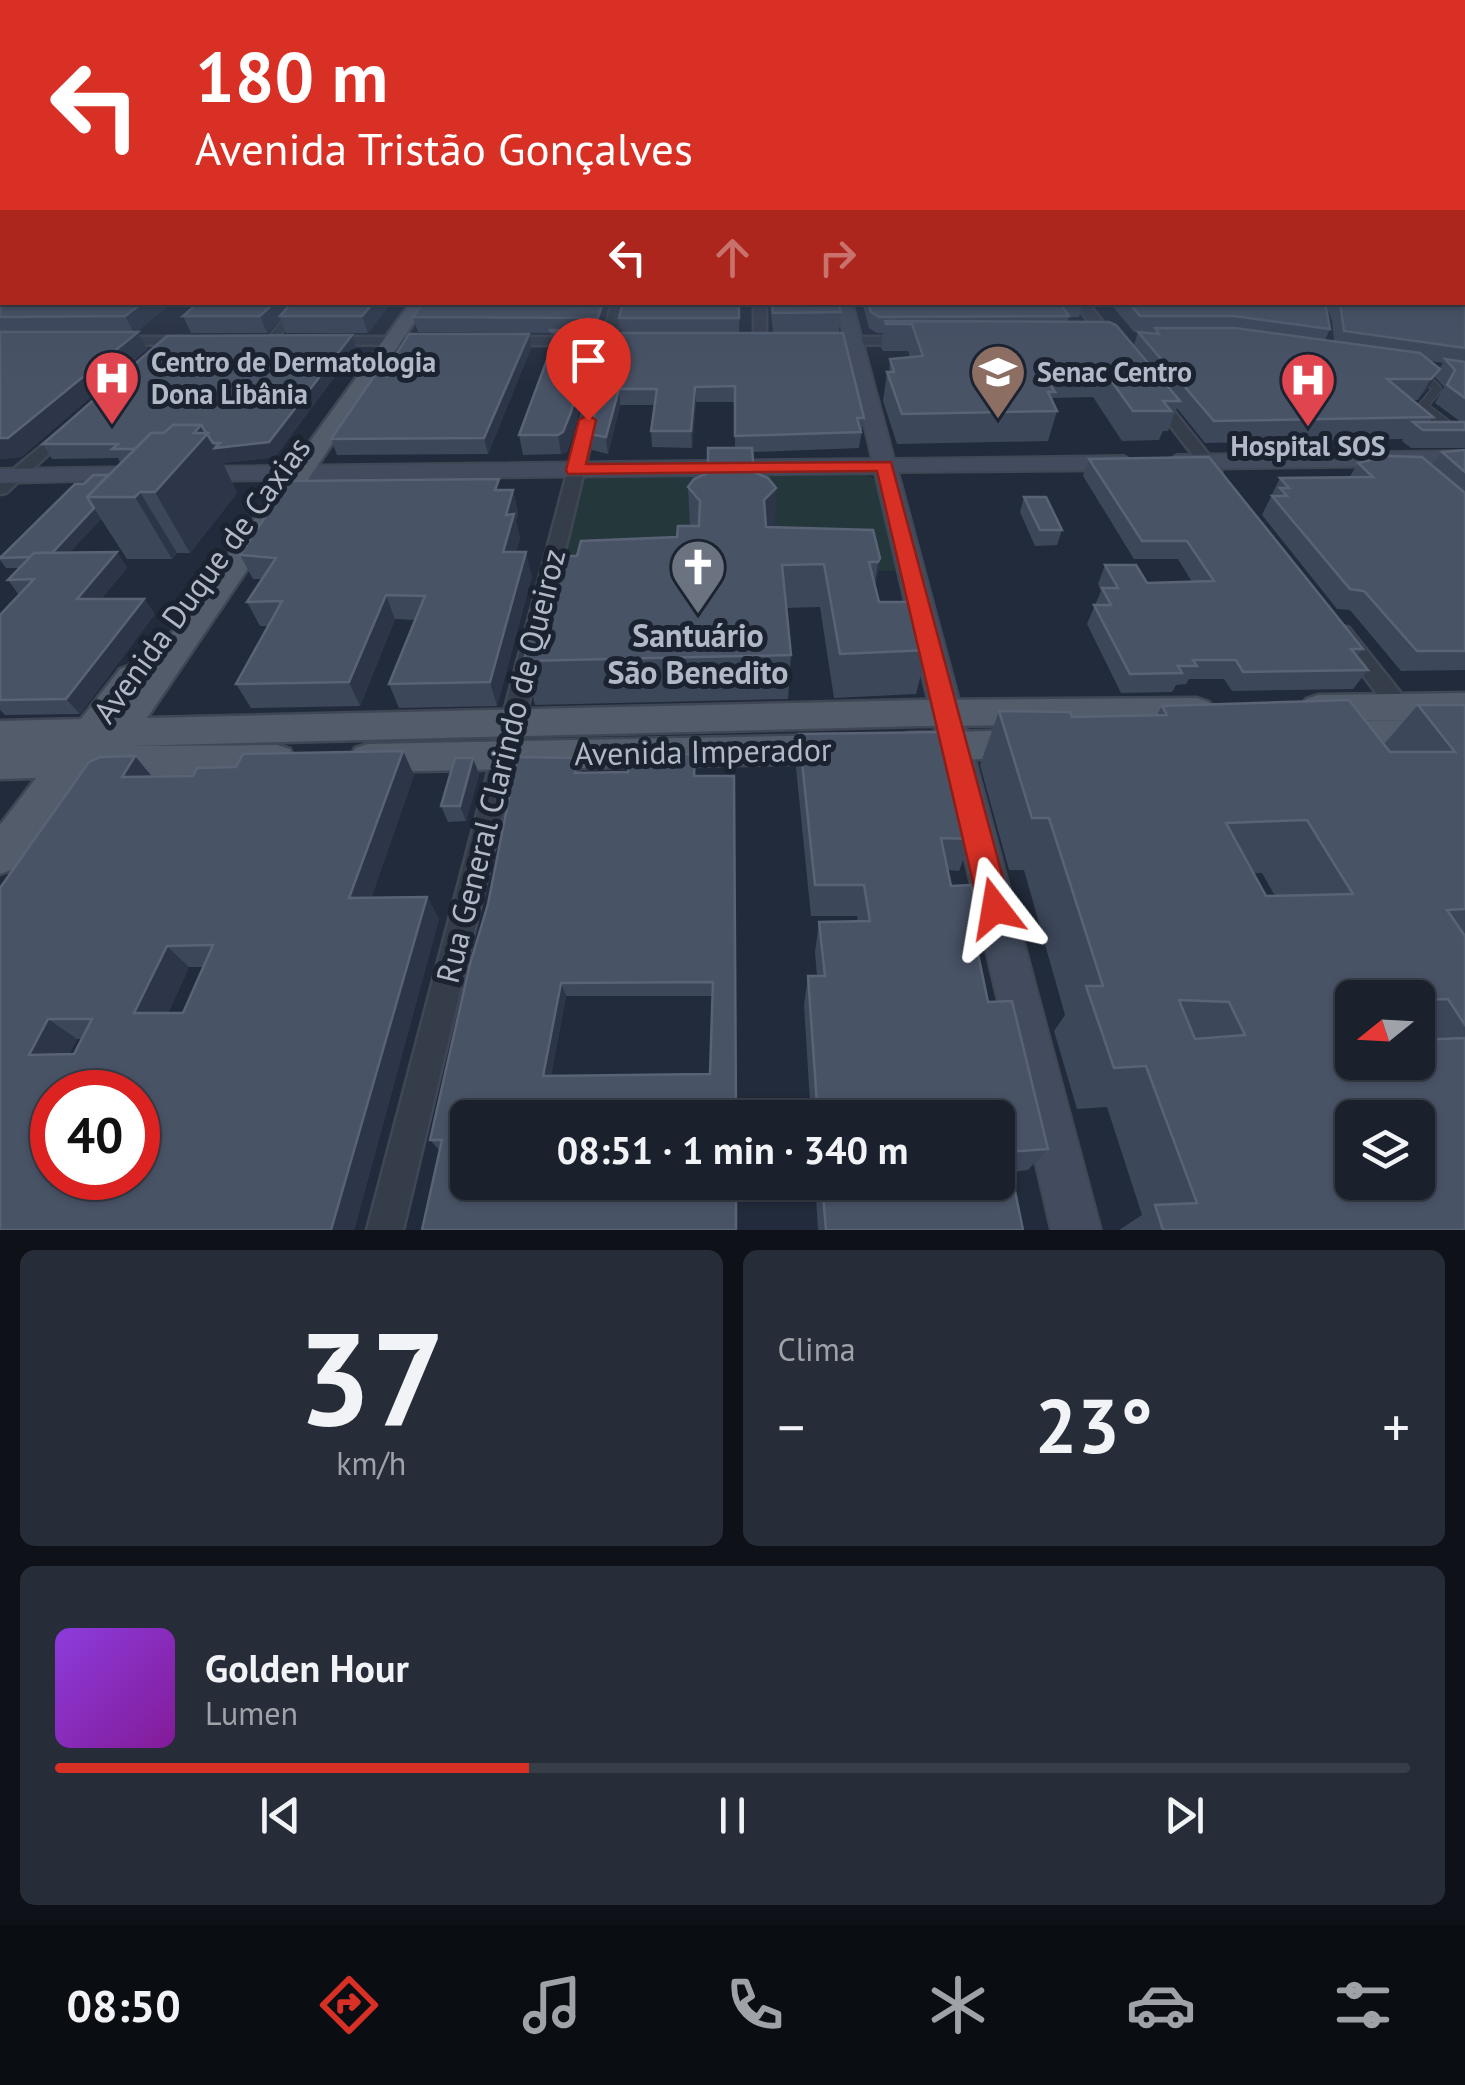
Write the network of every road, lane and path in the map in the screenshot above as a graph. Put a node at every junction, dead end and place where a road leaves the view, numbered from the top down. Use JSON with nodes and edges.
{"nodes":[{"id":1,"x":301,"y":305,"type":"edge"},
{"id":2,"x":402,"y":305,"type":"edge"},
{"id":3,"x":417,"y":305,"type":"edge"},
{"id":4,"x":617,"y":305,"type":"edge"},
{"id":5,"x":748,"y":305,"type":"edge"},
{"id":6,"x":760,"y":305,"type":"edge"},
{"id":7,"x":845,"y":305,"type":"edge"},
{"id":8,"x":1082,"y":305,"type":"edge"},
{"id":9,"x":188,"y":324,"type":"edge"},
{"id":10,"x":827,"y":340,"type":"edge"},
{"id":11,"x":97,"y":341,"type":"edge"},
{"id":12,"x":169,"y":341,"type":"junction"},
{"id":13,"x":200,"y":341,"type":"edge"},
{"id":14,"x":253,"y":341,"type":"edge"},
{"id":15,"x":270,"y":341,"type":"junction"},
{"id":16,"x":288,"y":341,"type":"edge"},
{"id":17,"x":305,"y":341,"type":"edge"},
{"id":18,"x":384,"y":341,"type":"junction"},
{"id":19,"x":430,"y":341,"type":"edge"},
{"id":20,"x":485,"y":341,"type":"edge"},
{"id":21,"x":608,"y":341,"type":"junction"},
{"id":22,"x":656,"y":341,"type":"edge"},
{"id":23,"x":754,"y":341,"type":"junction"},
{"id":24,"x":777,"y":341,"type":"edge"},
{"id":25,"x":854,"y":341,"type":"junction"},
{"id":26,"x":922,"y":341,"type":"edge"},
{"id":27,"x":148,"y":360,"type":"edge"},
{"id":28,"x":1413,"y":367,"type":"joint"},
{"id":29,"x":1447,"y":370,"type":"edge"},
{"id":30,"x":75,"y":424,"type":"edge"},
{"id":31,"x":1465,"y":438,"type":"edge"},
{"id":32,"x":1465,"y":458,"type":"edge"},
{"id":33,"x":1206,"y":462,"type":"junction"},
{"id":34,"x":884,"y":466,"type":"junction"},
{"id":35,"x":575,"y":470,"type":"junction"},
{"id":36,"x":291,"y":472,"type":"junction"},
{"id":37,"x":5,"y":480,"type":"edge"},
{"id":38,"x":1228,"y":490,"type":"edge"},
{"id":39,"x":1324,"y":611,"type":"edge"},
{"id":40,"x":1465,"y":706,"type":"edge"},
{"id":41,"x":1238,"y":710,"type":"edge"},
{"id":42,"x":1286,"y":723,"type":"edge"},
{"id":43,"x":950,"y":730,"type":"junction"},
{"id":44,"x":1418,"y":732,"type":"junction"},
{"id":45,"x":1465,"y":732,"type":"edge"},
{"id":46,"x":0,"y":735,"type":"edge"},
{"id":47,"x":1216,"y":738,"type":"edge"},
{"id":48,"x":508,"y":739,"type":"junction"},
{"id":49,"x":94,"y":748,"type":"junction"},
{"id":50,"x":0,"y":764,"type":"edge"},
{"id":51,"x":5,"y":873,"type":"edge"},
{"id":52,"x":385,"y":1230,"type":"edge"},
{"id":53,"x":1076,"y":1230,"type":"edge"}],
"edges":[{"from":1,"to":15,"type":"lane"},
{"from":2,"to":18,"type":"main road","name":"Avenida Duque de Caxias"},
{"from":3,"to":18,"type":"main road","name":"Avenida Duque de Caxias"},
{"from":4,"to":21,"type":"street","name":"Rua General Clarindo de Queiroz"},
{"from":5,"to":23,"type":"street"},
{"from":6,"to":23,"type":"street"},
{"from":7,"to":25,"type":"street"},
{"from":8,"to":33,"type":"street"},
{"from":9,"to":12,"type":"street"},
{"from":10,"to":25,"type":"street"},
{"from":11,"to":12,"type":"street"},
{"from":12,"to":13,"type":"street"},
{"from":12,"to":27,"type":"street"},
{"from":14,"to":15,"type":"street"},
{"from":15,"to":16,"type":"street"},
{"from":17,"to":18,"type":"street"},
{"from":18,"to":19,"type":"street"},
{"from":18,"to":36,"type":"main road","name":"Avenida Duque de Caxias"},
{"from":20,"to":21,"type":"street"},
{"from":21,"to":22,"type":"street"},
{"from":21,"to":35,"type":"street","name":"Rua General Clarindo de Queiroz"},
{"from":23,"to":24,"type":"street"},
{"from":25,"to":26,"type":"street"},
{"from":25,"to":34,"type":"street"},
{"from":28,"to":29,"type":"street"},
{"from":28,"to":31,"type":"lane"},
{"from":30,"to":37,"type":"street"},
{"from":32,"to":33,"type":"street"},
{"from":33,"to":34,"type":"street"},
{"from":33,"to":38,"type":"street"},
{"from":34,"to":35,"type":"street"},
{"from":34,"to":43,"type":"street"},
{"from":35,"to":36,"type":"street"},
{"from":35,"to":48,"type":"street","name":"Rua General Clarindo de Queiroz"},
{"from":36,"to":37,"type":"street"},
{"from":36,"to":49,"type":"main road","name":"Avenida Duque de Caxias"},
{"from":39,"to":44,"type":"street"},
{"from":40,"to":44,"type":"main road"},
{"from":41,"to":43,"type":"main road","name":"Avenida Imperador"},
{"from":42,"to":44,"type":"main road"},
{"from":43,"to":47,"type":"main road","name":"Avenida Imperador"},
{"from":43,"to":48,"type":"main road","name":"Avenida Imperador"},
{"from":43,"to":53,"type":"street"},
{"from":44,"to":45,"type":"main road"},
{"from":46,"to":49,"type":"main road","name":"Avenida Imperador"},
{"from":48,"to":49,"type":"main road","name":"Avenida Imperador"},
{"from":48,"to":52,"type":"street","name":"Rua General Clarindo de Queiroz"},
{"from":49,"to":50,"type":"main road","name":"Avenida Imperador"},
{"from":49,"to":51,"type":"main road","name":"Avenida Duque de Caxias"}]}
